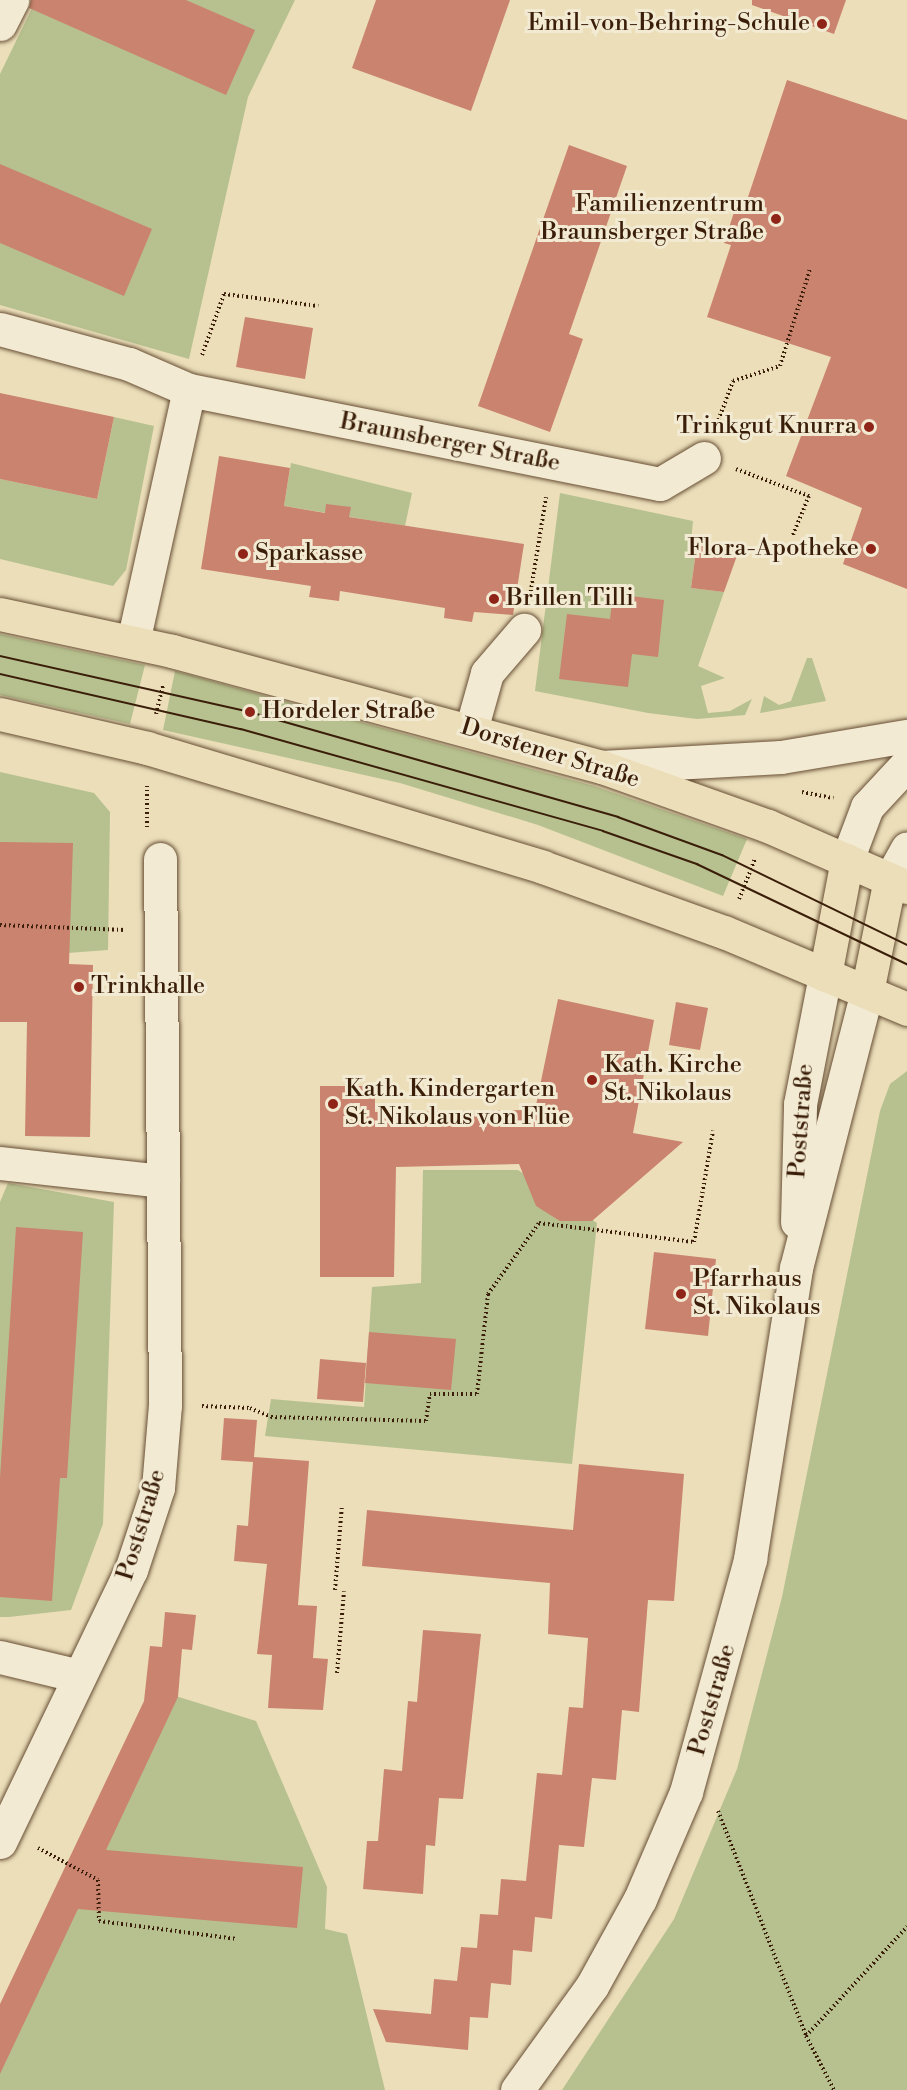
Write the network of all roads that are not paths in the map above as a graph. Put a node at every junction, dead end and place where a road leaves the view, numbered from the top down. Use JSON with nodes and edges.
{"nodes":[{"id":1,"x":12,"y":0,"type":"edge"},
{"id":2,"x":0,"y":24,"type":"edge"},
{"id":3,"x":0,"y":329,"type":"edge"},
{"id":4,"x":189,"y":390,"type":"junction"},
{"id":5,"x":704,"y":458,"type":"road end"},
{"id":6,"x":0,"y":614,"type":"edge"},
{"id":7,"x":524,"y":630,"type":"road end"},
{"id":8,"x":133,"y":642,"type":"junction"},
{"id":9,"x":0,"y":714,"type":"edge"},
{"id":10,"x":471,"y":729,"type":"junction"},
{"id":11,"x":907,"y":736,"type":"edge"},
{"id":12,"x":907,"y":764,"type":"edge"},
{"id":13,"x":602,"y":767,"type":"junction"},
{"id":14,"x":907,"y":848,"type":"edge"},
{"id":15,"x":160,"y":859,"type":"road end"},
{"id":16,"x":847,"y":861,"type":"junction"},
{"id":17,"x":898,"y":883,"type":"edge"},
{"id":18,"x":825,"y":975,"type":"junction"},
{"id":19,"x":867,"y":992,"type":"junction"},
{"id":20,"x":907,"y":1009,"type":"edge"},
{"id":21,"x":0,"y":1163,"type":"edge"},
{"id":22,"x":163,"y":1180,"type":"junction"},
{"id":23,"x":796,"y":1268,"type":"junction"},
{"id":24,"x":0,"y":1657,"type":"edge"},
{"id":25,"x":79,"y":1676,"type":"junction"},
{"id":26,"x":3,"y":1836,"type":"edge"},
{"id":27,"x":516,"y":2090,"type":"edge"}],
"edges":[{"from":1,"to":2,"type":"street"},
{"from":3,"to":4,"type":"street","name":"Braunsberger Straße"},
{"from":4,"to":5,"type":"street","name":"Braunsberger Straße"},
{"from":4,"to":8,"type":"street"},
{"from":6,"to":8,"type":"main road","name":"Dorstener Straße"},
{"from":7,"to":10,"type":"street"},
{"from":8,"to":10,"type":"main road","name":"Dorstener Straße"},
{"from":9,"to":18,"type":"main road"},
{"from":10,"to":13,"type":"main road","name":"Dorstener Straße"},
{"from":11,"to":13,"type":"street"},
{"from":12,"to":16,"type":"street"},
{"from":13,"to":16,"type":"main road","name":"Dorstener Straße"},
{"from":14,"to":17,"type":"street"},
{"from":15,"to":22,"type":"street","name":"Poststraße"},
{"from":16,"to":17,"type":"main road","name":"Dorstener Straße"},
{"from":16,"to":18,"type":"main road"},
{"from":17,"to":19,"type":"main road"},
{"from":18,"to":19,"type":"main road"},
{"from":18,"to":23,"type":"street","name":"Poststraße"},
{"from":19,"to":20,"type":"main road"},
{"from":19,"to":23,"type":"street","name":"Poststraße"},
{"from":21,"to":22,"type":"street"},
{"from":22,"to":25,"type":"street","name":"Poststraße"},
{"from":23,"to":27,"type":"street","name":"Poststraße"},
{"from":24,"to":25,"type":"street"},
{"from":25,"to":26,"type":"street","name":"Poststraße"}]}
